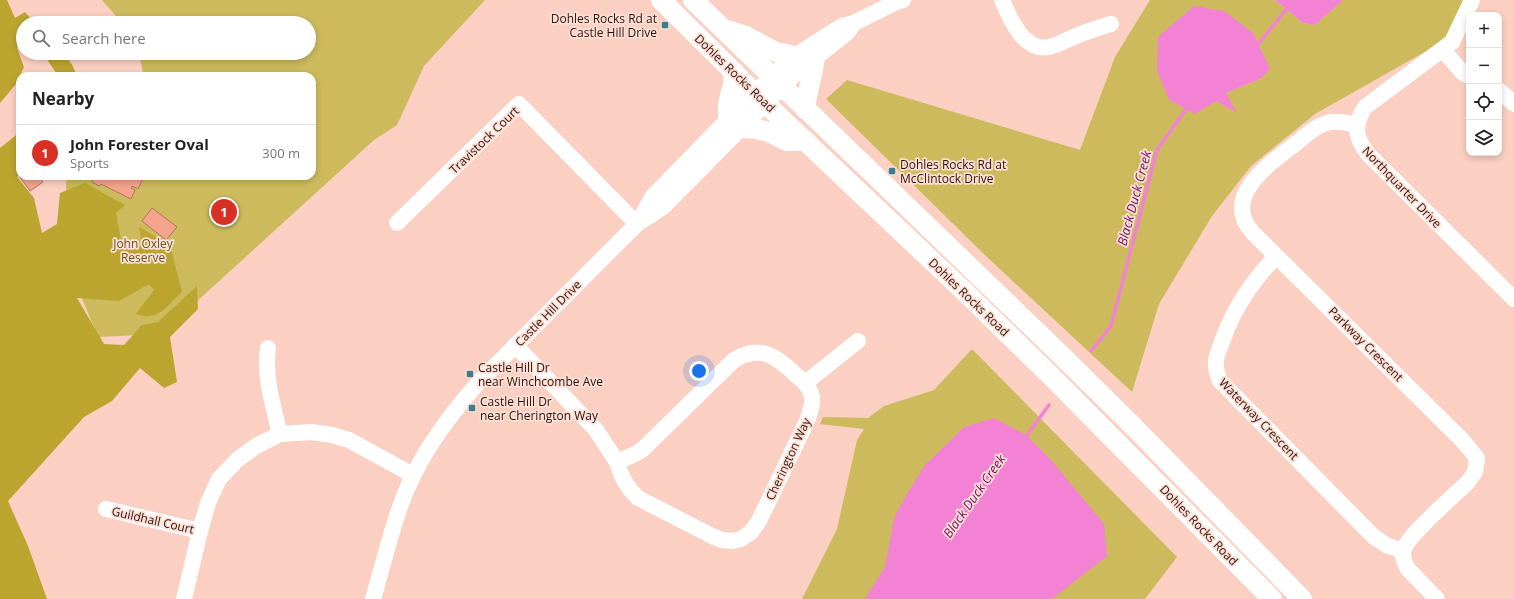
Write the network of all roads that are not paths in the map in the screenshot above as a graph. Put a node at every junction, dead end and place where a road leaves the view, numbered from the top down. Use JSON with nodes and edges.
{"nodes":[{"id":1,"x":661,"y":0,"type":"edge"},
{"id":2,"x":693,"y":0,"type":"edge"},
{"id":3,"x":903,"y":0,"type":"edge"},
{"id":4,"x":1002,"y":0,"type":"edge"},
{"id":5,"x":1472,"y":0,"type":"edge"},
{"id":6,"x":854,"y":24,"type":"junction"},
{"id":7,"x":1111,"y":24,"type":"dead end"},
{"id":8,"x":721,"y":28,"type":"junction"},
{"id":9,"x":1443,"y":50,"type":"junction"},
{"id":10,"x":795,"y":56,"type":"junction"},
{"id":11,"x":815,"y":57,"type":"junction"},
{"id":12,"x":734,"y":72,"type":"junction"},
{"id":13,"x":1466,"y":74,"type":"edge"},
{"id":14,"x":777,"y":82,"type":"junction"},
{"id":15,"x":1502,"y":93,"type":"edge"},
{"id":16,"x":761,"y":98,"type":"junction"},
{"id":17,"x":1514,"y":104,"type":"edge"},
{"id":18,"x":805,"y":109,"type":"junction"},
{"id":19,"x":735,"y":124,"type":"junction"},
{"id":20,"x":1357,"y":125,"type":"junction"},
{"id":21,"x":806,"y":142,"type":"junction"},
{"id":22,"x":397,"y":223,"type":"dead end"},
{"id":23,"x":637,"y":224,"type":"junction"},
{"id":24,"x":1276,"y":256,"type":"junction"},
{"id":25,"x":1514,"y":299,"type":"edge"},
{"id":26,"x":858,"y":341,"type":"dead end"},
{"id":27,"x":515,"y":345,"type":"junction"},
{"id":28,"x":268,"y":348,"type":"dead end"},
{"id":29,"x":805,"y":383,"type":"junction"},
{"id":30,"x":280,"y":434,"type":"junction"},
{"id":31,"x":617,"y":462,"type":"junction"},
{"id":32,"x":413,"y":475,"type":"junction"},
{"id":33,"x":106,"y":509,"type":"dead end"},
{"id":34,"x":200,"y":531,"type":"junction"},
{"id":35,"x":1404,"y":551,"type":"junction"},
{"id":36,"x":184,"y":599,"type":"edge"},
{"id":37,"x":372,"y":599,"type":"edge"},
{"id":38,"x":1272,"y":599,"type":"edge"},
{"id":39,"x":1302,"y":599,"type":"edge"},
{"id":40,"x":1437,"y":599,"type":"edge"}],
"edges":[{"from":1,"to":12,"type":"main road","name":"Dohles Rocks Road"},
{"from":2,"to":8,"type":"main road","name":"Dohles Rocks Road"},
{"from":3,"to":6,"type":"street"},
{"from":4,"to":7,"type":"street"},
{"from":5,"to":9,"type":"street"},
{"from":6,"to":10,"type":"street"},
{"from":6,"to":11,"type":"street"},
{"from":8,"to":10,"type":"main road"},
{"from":8,"to":14,"type":"main road","name":"Dohles Rocks Road"},
{"from":9,"to":13,"type":"street"},
{"from":9,"to":20,"type":"street"},
{"from":10,"to":14,"type":"street"},
{"from":11,"to":14,"type":"street"},
{"from":11,"to":18,"type":"main road"},
{"from":12,"to":16,"type":"main road","name":"Dohles Rocks Road"},
{"from":12,"to":19,"type":"main road"},
{"from":14,"to":16,"type":"street","name":"Castle Hill Drive"},
{"from":14,"to":18,"type":"main road","name":"Dohles Rocks Road"},
{"from":15,"to":17,"type":"street"},
{"from":16,"to":19,"type":"street","name":"Castle Hill Drive"},
{"from":16,"to":21,"type":"main road","name":"Dohles Rocks Road"},
{"from":18,"to":39,"type":"main road","name":"Dohles Rocks Road"},
{"from":19,"to":21,"type":"main road"},
{"from":19,"to":23,"type":"street","name":"Castle Hill Drive"},
{"from":20,"to":24,"type":"street","name":"Parkway Crescent"},
{"from":20,"to":25,"type":"street","name":"Northquarter Drive"},
{"from":21,"to":38,"type":"main road","name":"Dohles Rocks Road"},
{"from":22,"to":23,"type":"street","name":"Travistock Court"},
{"from":23,"to":27,"type":"street","name":"Castle Hill Drive"},
{"from":24,"to":35,"type":"street","name":"Waterway Crescent"},
{"from":24,"to":35,"type":"street","name":"Parkway Crescent"},
{"from":26,"to":29,"type":"street"},
{"from":27,"to":31,"type":"street","name":"Cherington Way"},
{"from":27,"to":32,"type":"street","name":"Castle Hill Drive"},
{"from":28,"to":30,"type":"street"},
{"from":29,"to":31,"type":"street","name":"Cherington Way"},
{"from":29,"to":31,"type":"street","name":"Cherington Way"},
{"from":30,"to":32,"type":"street"},
{"from":30,"to":34,"type":"street"},
{"from":32,"to":37,"type":"street","name":"Castle Hill Drive"},
{"from":33,"to":34,"type":"street","name":"Guildhall Court"},
{"from":34,"to":36,"type":"street"},
{"from":35,"to":40,"type":"street"}]}
